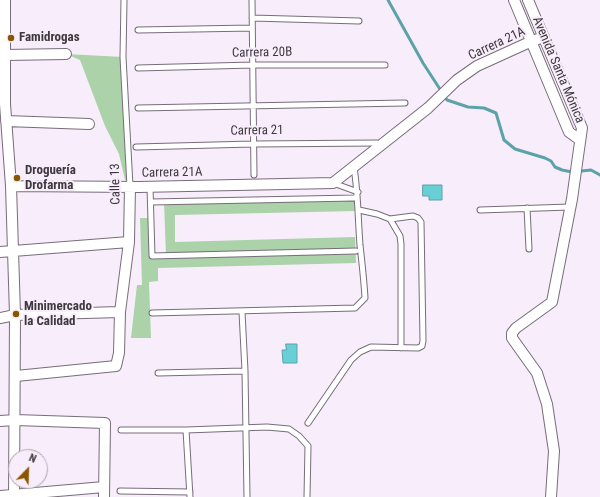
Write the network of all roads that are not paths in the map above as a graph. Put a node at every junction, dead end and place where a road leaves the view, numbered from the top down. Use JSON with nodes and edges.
{"nodes":[{"id":1,"x":5,"y":0,"type":"edge"},
{"id":2,"x":124,"y":0,"type":"edge"},
{"id":3,"x":252,"y":0,"type":"edge"},
{"id":4,"x":514,"y":0,"type":"edge"},
{"id":5,"x":528,"y":0,"type":"edge"},
{"id":6,"x":252,"y":18,"type":"junction"},
{"id":7,"x":359,"y":21,"type":"dead end"},
{"id":8,"x":252,"y":28,"type":"junction"},
{"id":9,"x":138,"y":30,"type":"dead end"},
{"id":10,"x":544,"y":37,"type":"junction"},
{"id":11,"x":532,"y":41,"type":"junction"},
{"id":12,"x":66,"y":54,"type":"dead end"},
{"id":13,"x":5,"y":55,"type":"junction"},
{"id":14,"x":253,"y":65,"type":"junction"},
{"id":15,"x":385,"y":65,"type":"dead end"},
{"id":16,"x":138,"y":68,"type":"dead end"},
{"id":17,"x":2,"y":103,"type":"edge"},
{"id":18,"x":405,"y":103,"type":"dead end"},
{"id":19,"x":253,"y":105,"type":"junction"},
{"id":20,"x":138,"y":108,"type":"dead end"},
{"id":21,"x":6,"y":121,"type":"junction"},
{"id":22,"x":89,"y":124,"type":"dead end"},
{"id":23,"x":580,"y":140,"type":"junction"},
{"id":24,"x":377,"y":143,"type":"dead end"},
{"id":25,"x":253,"y":144,"type":"junction"},
{"id":26,"x":136,"y":147,"type":"dead end"},
{"id":27,"x":354,"y":166,"type":"junction"},
{"id":28,"x":254,"y":175,"type":"dead end"},
{"id":29,"x":334,"y":183,"type":"junction"},
{"id":30,"x":11,"y":186,"type":"junction"},
{"id":31,"x":130,"y":186,"type":"junction"},
{"id":32,"x":150,"y":187,"type":"junction"},
{"id":33,"x":358,"y":192,"type":"junction"},
{"id":34,"x":354,"y":198,"type":"dead end"},
{"id":35,"x":150,"y":202,"type":"junction"},
{"id":36,"x":571,"y":203,"type":"junction"},
{"id":37,"x":527,"y":208,"type":"junction"},
{"id":38,"x":359,"y":210,"type":"junction"},
{"id":39,"x":480,"y":210,"type":"dead end"},
{"id":40,"x":390,"y":219,"type":"junction"},
{"id":41,"x":130,"y":242,"type":"junction"},
{"id":42,"x":529,"y":248,"type":"dead end"},
{"id":43,"x":13,"y":250,"type":"junction"},
{"id":44,"x":356,"y":251,"type":"dead end"},
{"id":45,"x":0,"y":252,"type":"edge"},
{"id":46,"x":120,"y":312,"type":"junction"},
{"id":47,"x":242,"y":312,"type":"junction"},
{"id":48,"x":152,"y":313,"type":"dead end"},
{"id":49,"x":15,"y":315,"type":"junction"},
{"id":50,"x":0,"y":318,"type":"edge"},
{"id":51,"x":401,"y":348,"type":"junction"},
{"id":52,"x":245,"y":370,"type":"junction"},
{"id":53,"x":158,"y":373,"type":"dead end"},
{"id":54,"x":16,"y":376,"type":"junction"},
{"id":55,"x":15,"y":420,"type":"junction"},
{"id":56,"x":0,"y":422,"type":"edge"},
{"id":57,"x":308,"y":423,"type":"dead end"},
{"id":58,"x":246,"y":427,"type":"junction"},
{"id":59,"x":121,"y":430,"type":"dead end"},
{"id":60,"x":186,"y":430,"type":"junction"},
{"id":61,"x":120,"y":491,"type":"dead end"},
{"id":62,"x":104,"y":492,"type":"edge"},
{"id":63,"x":190,"y":495,"type":"edge"},
{"id":64,"x":0,"y":496,"type":"edge"},
{"id":65,"x":14,"y":496,"type":"edge"},
{"id":66,"x":247,"y":497,"type":"edge"},
{"id":67,"x":306,"y":497,"type":"edge"},
{"id":68,"x":551,"y":497,"type":"edge"}],
"edges":[{"from":1,"to":13,"type":"street"},
{"from":2,"to":31,"type":"lane","name":"Calle 13"},
{"from":3,"to":6,"type":"lane"},
{"from":4,"to":11,"type":"street","name":"Avenida Santa Mónica"},
{"from":5,"to":10,"type":"street","name":"Avenida Santa Mónica"},
{"from":6,"to":7,"type":"lane"},
{"from":6,"to":8,"type":"lane"},
{"from":8,"to":9,"type":"lane"},
{"from":8,"to":14,"type":"lane"},
{"from":10,"to":11,"type":"street","name":"Carrera 21A"},
{"from":10,"to":23,"type":"street","name":"Avenida Santa Mónica"},
{"from":11,"to":23,"type":"street","name":"Avenida Santa Mónica"},
{"from":11,"to":27,"type":"street","name":"Carrera 21A"},
{"from":12,"to":13,"type":"street"},
{"from":13,"to":17,"type":"street"},
{"from":14,"to":15,"type":"lane","name":"Carrera 20B"},
{"from":14,"to":16,"type":"lane","name":"Carrera 20B"},
{"from":14,"to":19,"type":"lane"},
{"from":17,"to":21,"type":"street"},
{"from":18,"to":19,"type":"lane"},
{"from":19,"to":20,"type":"lane"},
{"from":19,"to":25,"type":"lane"},
{"from":21,"to":22,"type":"street"},
{"from":21,"to":30,"type":"street"},
{"from":23,"to":36,"type":"street"},
{"from":24,"to":25,"type":"lane","name":"Carrera 21"},
{"from":25,"to":26,"type":"lane","name":"Carrera 21"},
{"from":25,"to":28,"type":"lane"},
{"from":27,"to":29,"type":"street","name":"Carrera 21A"},
{"from":27,"to":33,"type":"lane"},
{"from":29,"to":32,"type":"street","name":"Carrera 21A"},
{"from":29,"to":33,"type":"lane","name":"Carrera 21A"},
{"from":30,"to":31,"type":"street","name":"Carrera 21A"},
{"from":30,"to":43,"type":"street"},
{"from":31,"to":32,"type":"street","name":"Carrera 21A"},
{"from":31,"to":41,"type":"street","name":"Calle 13"},
{"from":32,"to":35,"type":"lane"},
{"from":33,"to":38,"type":"lane"},
{"from":34,"to":35,"type":"lane"},
{"from":35,"to":44,"type":"lane"},
{"from":36,"to":37,"type":"lane"},
{"from":36,"to":68,"type":"street"},
{"from":37,"to":39,"type":"lane"},
{"from":37,"to":42,"type":"lane"},
{"from":38,"to":40,"type":"lane"},
{"from":38,"to":47,"type":"lane"},
{"from":40,"to":51,"type":"lane"},
{"from":40,"to":51,"type":"lane"},
{"from":41,"to":43,"type":"street"},
{"from":41,"to":46,"type":"street","name":"Calle 13"},
{"from":43,"to":45,"type":"street"},
{"from":43,"to":49,"type":"street"},
{"from":46,"to":49,"type":"street"},
{"from":46,"to":54,"type":"street","name":"Calle 13"},
{"from":47,"to":48,"type":"lane"},
{"from":47,"to":52,"type":"lane"},
{"from":49,"to":50,"type":"street"},
{"from":49,"to":54,"type":"street"},
{"from":51,"to":57,"type":"lane"},
{"from":52,"to":53,"type":"lane"},
{"from":52,"to":58,"type":"lane"},
{"from":54,"to":55,"type":"street"},
{"from":55,"to":56,"type":"street"},
{"from":55,"to":62,"type":"street"},
{"from":55,"to":65,"type":"street"},
{"from":58,"to":60,"type":"lane"},
{"from":58,"to":66,"type":"lane"},
{"from":58,"to":67,"type":"lane"},
{"from":59,"to":60,"type":"lane"},
{"from":60,"to":63,"type":"lane"},
{"from":61,"to":63,"type":"lane"},
{"from":62,"to":65,"type":"street"},
{"from":64,"to":65,"type":"street"}]}
